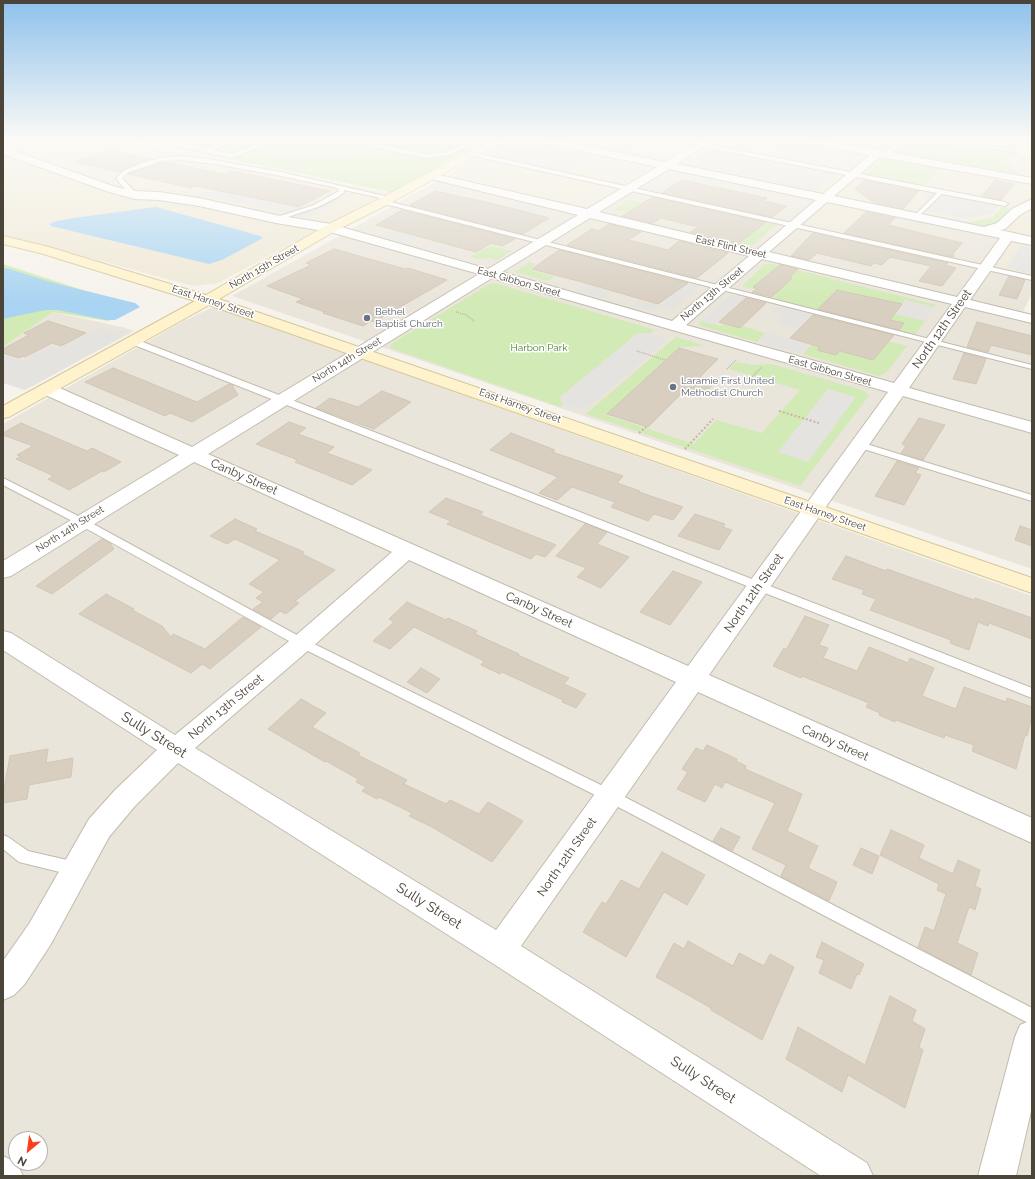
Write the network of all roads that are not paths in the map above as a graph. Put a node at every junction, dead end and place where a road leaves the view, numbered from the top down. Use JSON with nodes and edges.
{"nodes":[{"id":1,"x":126,"y":193,"type":"edge"},
{"id":2,"x":340,"y":193,"type":"edge"},
{"id":3,"x":361,"y":193,"type":"edge"},
{"id":4,"x":400,"y":193,"type":"edge"},
{"id":5,"x":502,"y":193,"type":"edge"},
{"id":6,"x":622,"y":193,"type":"edge"},
{"id":7,"x":652,"y":193,"type":"edge"},
{"id":8,"x":800,"y":193,"type":"edge"},
{"id":9,"x":830,"y":193,"type":"edge"},
{"id":10,"x":940,"y":193,"type":"dead end"},
{"id":11,"x":949,"y":193,"type":"edge"},
{"id":12,"x":135,"y":195,"type":"joint"},
{"id":13,"x":824,"y":198,"type":"junction"},
{"id":14,"x":387,"y":200,"type":"junction"},
{"id":15,"x":1032,"y":203,"type":"edge"},
{"id":16,"x":1005,"y":204,"type":"dead end"},
{"id":17,"x":589,"y":214,"type":"junction"},
{"id":18,"x":916,"y":217,"type":"junction"},
{"id":19,"x":276,"y":219,"type":"junction"},
{"id":20,"x":794,"y":225,"type":"junction"},
{"id":21,"x":331,"y":228,"type":"junction"},
{"id":22,"x":986,"y":231,"type":"junction"},
{"id":23,"x":1008,"y":236,"type":"junction"},
{"id":24,"x":3,"y":240,"type":"edge"},
{"id":25,"x":1032,"y":241,"type":"edge"},
{"id":26,"x":541,"y":242,"type":"junction"},
{"id":27,"x":759,"y":254,"type":"junction"},
{"id":28,"x":986,"y":268,"type":"junction"},
{"id":29,"x":489,"y":274,"type":"junction"},
{"id":30,"x":1032,"y":278,"type":"edge"},
{"id":31,"x":719,"y":288,"type":"junction"},
{"id":32,"x":208,"y":300,"type":"junction"},
{"id":33,"x":961,"y":302,"type":"junction"},
{"id":34,"x":1032,"y":319,"type":"edge"},
{"id":35,"x":674,"y":327,"type":"junction"},
{"id":36,"x":132,"y":341,"type":"junction"},
{"id":37,"x":933,"y":342,"type":"junction"},
{"id":38,"x":362,"y":352,"type":"junction"},
{"id":39,"x":1032,"y":368,"type":"edge"},
{"id":40,"x":47,"y":388,"type":"junction"},
{"id":41,"x":899,"y":390,"type":"junction"},
{"id":42,"x":282,"y":400,"type":"junction"},
{"id":43,"x":3,"y":413,"type":"edge"},
{"id":44,"x":1032,"y":428,"type":"edge"},
{"id":45,"x":860,"y":445,"type":"junction"},
{"id":46,"x":193,"y":454,"type":"junction"},
{"id":47,"x":3,"y":481,"type":"edge"},
{"id":48,"x":1032,"y":498,"type":"edge"},
{"id":49,"x":814,"y":510,"type":"junction"},
{"id":50,"x":82,"y":522,"type":"junction"},
{"id":51,"x":406,"y":550,"type":"junction"},
{"id":52,"x":3,"y":571,"type":"edge"},
{"id":53,"x":1032,"y":586,"type":"edge"},
{"id":54,"x":759,"y":587,"type":"junction"},
{"id":55,"x":3,"y":639,"type":"edge"},
{"id":56,"x":302,"y":643,"type":"junction"},
{"id":57,"x":693,"y":679,"type":"junction"},
{"id":58,"x":1032,"y":694,"type":"edge"},
{"id":59,"x":176,"y":749,"type":"junction"},
{"id":60,"x":610,"y":796,"type":"junction"},
{"id":61,"x":1032,"y":831,"type":"edge"},
{"id":62,"x":3,"y":841,"type":"edge"},
{"id":63,"x":77,"y":869,"type":"junction"},
{"id":64,"x":500,"y":950,"type":"junction"},
{"id":65,"x":3,"y":984,"type":"edge"},
{"id":66,"x":1032,"y":1017,"type":"edge"},
{"id":67,"x":1032,"y":1037,"type":"edge"},
{"id":68,"x":854,"y":1176,"type":"edge"},
{"id":69,"x":997,"y":1176,"type":"edge"}],
"edges":[{"from":1,"to":12,"type":"street","name":"East Gibbon Street"},
{"from":2,"to":19,"type":"lane"},
{"from":3,"to":14,"type":"lane"},
{"from":4,"to":14,"type":"main road","name":"North 15th Street"},
{"from":5,"to":17,"type":"street","name":"East Flint Street"},
{"from":6,"to":17,"type":"street","name":"North 14th Street"},
{"from":7,"to":20,"type":"lane"},
{"from":8,"to":13,"type":"street"},
{"from":9,"to":13,"type":"street","name":"North 13th Street"},
{"from":10,"to":18,"type":"lane"},
{"from":11,"to":16,"type":"lane"},
{"from":12,"to":19,"type":"street","name":"East Gibbon Street"},
{"from":13,"to":18,"type":"street"},
{"from":13,"to":20,"type":"street","name":"North 13th Street"},
{"from":14,"to":21,"type":"main road","name":"North 15th Street"},
{"from":14,"to":26,"type":"lane"},
{"from":15,"to":22,"type":"street"},
{"from":17,"to":26,"type":"street","name":"North 14th Street"},
{"from":17,"to":27,"type":"street","name":"East Flint Street"},
{"from":18,"to":22,"type":"street"},
{"from":19,"to":21,"type":"street","name":"East Gibbon Street"},
{"from":20,"to":27,"type":"street","name":"North 13th Street"},
{"from":20,"to":28,"type":"lane"},
{"from":21,"to":29,"type":"street","name":"East Gibbon Street"},
{"from":21,"to":32,"type":"main road","name":"North 15th Street"},
{"from":22,"to":23,"type":"street"},
{"from":23,"to":25,"type":"street"},
{"from":23,"to":28,"type":"street","name":"North 12th Street"},
{"from":24,"to":32,"type":"main road","name":"East Harney Street"},
{"from":26,"to":29,"type":"street","name":"North 14th Street"},
{"from":26,"to":31,"type":"lane"},
{"from":27,"to":31,"type":"street","name":"North 13th Street"},
{"from":27,"to":33,"type":"street","name":"East Flint Street"},
{"from":28,"to":30,"type":"lane"},
{"from":28,"to":33,"type":"street","name":"North 12th Street"},
{"from":29,"to":35,"type":"street","name":"East Gibbon Street"},
{"from":29,"to":38,"type":"street","name":"North 14th Street"},
{"from":31,"to":35,"type":"street","name":"North 13th Street"},
{"from":31,"to":37,"type":"lane"},
{"from":32,"to":36,"type":"main road","name":"North 15th Street"},
{"from":32,"to":38,"type":"main road","name":"East Harney Street"},
{"from":33,"to":34,"type":"street","name":"East Flint Street"},
{"from":33,"to":37,"type":"street","name":"North 12th Street"},
{"from":35,"to":41,"type":"street","name":"East Gibbon Street"},
{"from":36,"to":40,"type":"main road","name":"North 15th Street"},
{"from":36,"to":42,"type":"lane"},
{"from":37,"to":39,"type":"lane"},
{"from":37,"to":41,"type":"street","name":"North 12th Street"},
{"from":38,"to":42,"type":"street","name":"North 14th Street"},
{"from":38,"to":49,"type":"main road","name":"East Harney Street"},
{"from":40,"to":43,"type":"main road","name":"North 15th Street"},
{"from":40,"to":46,"type":"street","name":"Canby Street"},
{"from":41,"to":44,"type":"street","name":"East Gibbon Street"},
{"from":41,"to":45,"type":"street","name":"North 12th Street"},
{"from":42,"to":46,"type":"street","name":"North 14th Street"},
{"from":42,"to":54,"type":"lane"},
{"from":45,"to":48,"type":"lane"},
{"from":45,"to":49,"type":"street","name":"North 12th Street"},
{"from":46,"to":50,"type":"street","name":"North 14th Street"},
{"from":46,"to":51,"type":"street","name":"Canby Street"},
{"from":47,"to":50,"type":"lane"},
{"from":49,"to":53,"type":"main road","name":"East Harney Street"},
{"from":49,"to":54,"type":"street","name":"North 12th Street"},
{"from":50,"to":52,"type":"street","name":"North 14th Street"},
{"from":50,"to":56,"type":"lane"},
{"from":51,"to":56,"type":"street","name":"North 13th Street"},
{"from":51,"to":57,"type":"street","name":"Canby Street"},
{"from":54,"to":57,"type":"street","name":"North 12th Street"},
{"from":54,"to":58,"type":"lane"},
{"from":55,"to":59,"type":"street","name":"Sully Street"},
{"from":56,"to":59,"type":"street","name":"North 13th Street"},
{"from":56,"to":60,"type":"lane"},
{"from":57,"to":60,"type":"street","name":"North 12th Street"},
{"from":57,"to":61,"type":"street","name":"Canby Street"},
{"from":59,"to":63,"type":"street","name":"North 13th Street"},
{"from":59,"to":64,"type":"street","name":"Sully Street"},
{"from":60,"to":64,"type":"street","name":"North 12th Street"},
{"from":60,"to":66,"type":"lane"},
{"from":62,"to":63,"type":"lane"},
{"from":63,"to":65,"type":"street","name":"North 13th Street"},
{"from":64,"to":68,"type":"street","name":"Sully Street"},
{"from":67,"to":69,"type":"street"}]}
